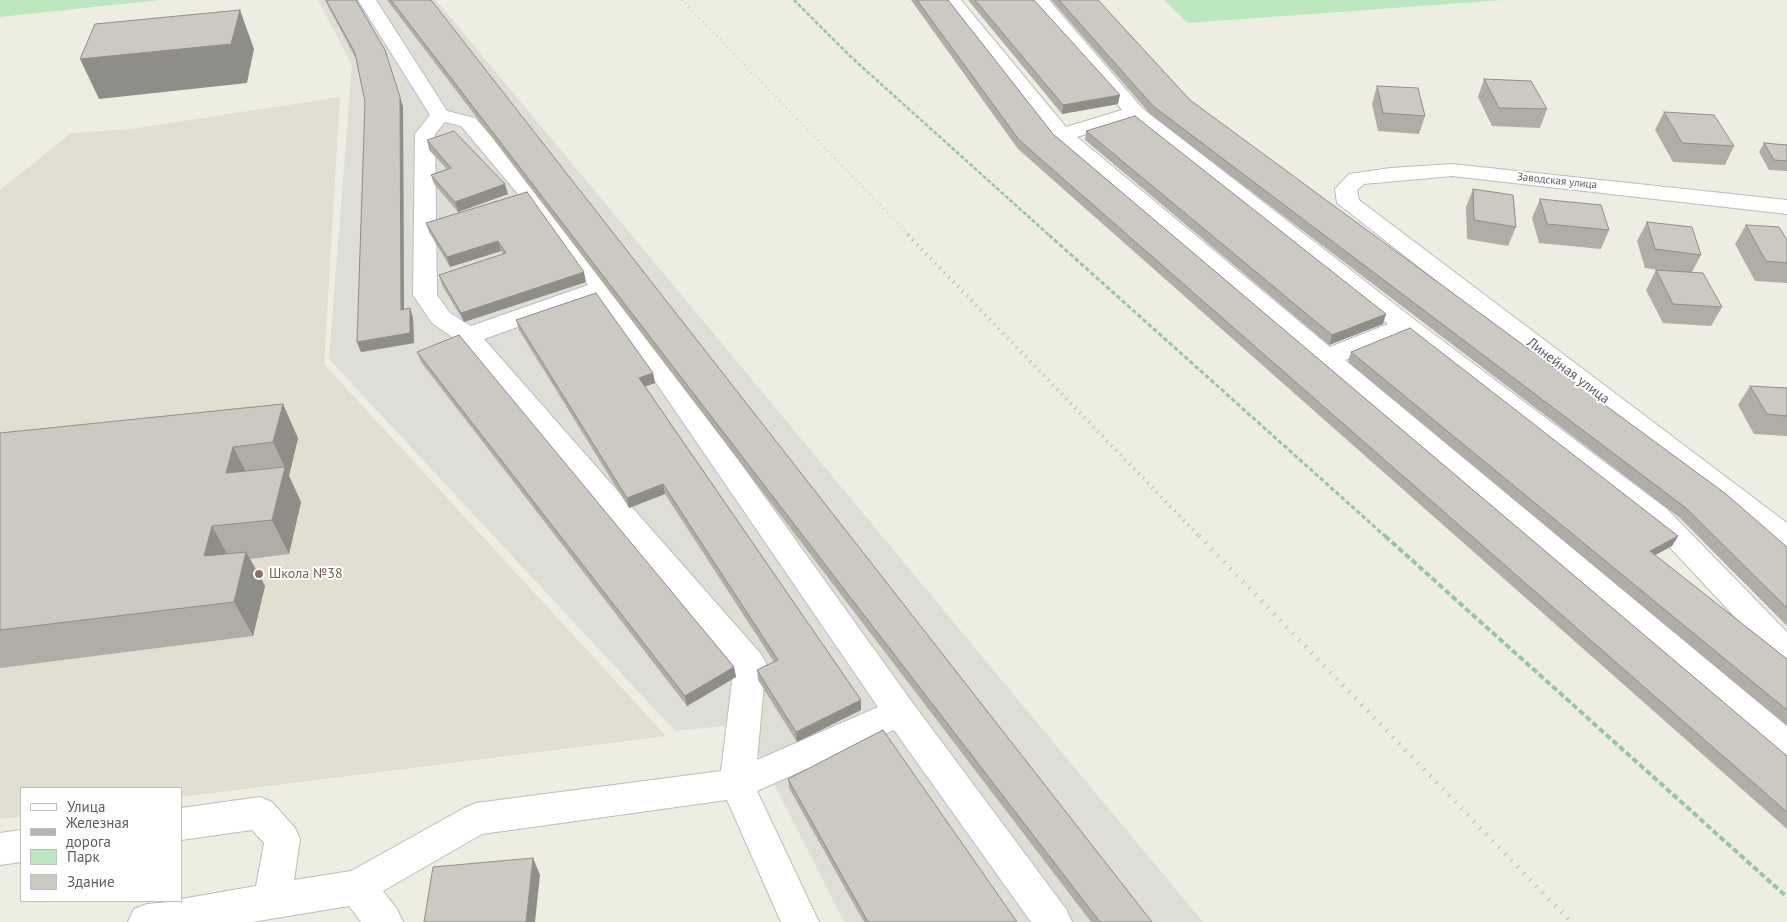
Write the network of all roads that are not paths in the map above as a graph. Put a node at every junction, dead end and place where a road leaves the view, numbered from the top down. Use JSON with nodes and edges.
{"nodes":[{"id":1,"x":367,"y":0,"type":"edge"},
{"id":2,"x":952,"y":0,"type":"edge"},
{"id":3,"x":1038,"y":0,"type":"edge"},
{"id":4,"x":1135,"y":112,"type":"junction"},
{"id":5,"x":440,"y":116,"type":"junction"},
{"id":6,"x":1062,"y":135,"type":"junction"},
{"id":7,"x":1348,"y":203,"type":"joint"},
{"id":8,"x":1787,"y":207,"type":"edge"},
{"id":9,"x":603,"y":288,"type":"junction"},
{"id":10,"x":1406,"y":326,"type":"junction"},
{"id":11,"x":468,"y":336,"type":"junction"},
{"id":12,"x":1326,"y":358,"type":"junction"},
{"id":13,"x":1787,"y":538,"type":"edge"},
{"id":14,"x":1787,"y":652,"type":"edge"},
{"id":15,"x":900,"y":712,"type":"junction"},
{"id":16,"x":1787,"y":746,"type":"edge"},
{"id":17,"x":737,"y":784,"type":"junction"},
{"id":18,"x":182,"y":824,"type":"edge"},
{"id":19,"x":20,"y":846,"type":"edge"},
{"id":20,"x":0,"y":849,"type":"edge"},
{"id":21,"x":357,"y":887,"type":"junction"},
{"id":22,"x":272,"y":902,"type":"junction"},
{"id":23,"x":147,"y":922,"type":"edge"},
{"id":24,"x":384,"y":922,"type":"edge"},
{"id":25,"x":800,"y":922,"type":"edge"},
{"id":26,"x":1053,"y":922,"type":"edge"}],
"edges":[{"from":1,"to":5,"type":"street"},
{"from":2,"to":6,"type":"street"},
{"from":3,"to":4,"type":"street"},
{"from":4,"to":6,"type":"street"},
{"from":4,"to":10,"type":"street"},
{"from":5,"to":9,"type":"street"},
{"from":5,"to":11,"type":"street"},
{"from":6,"to":12,"type":"street"},
{"from":7,"to":8,"type":"street","name":"Заводская улица"},
{"from":7,"to":13,"type":"street","name":"Линейная улица"},
{"from":9,"to":11,"type":"street"},
{"from":9,"to":15,"type":"street"},
{"from":10,"to":12,"type":"street"},
{"from":10,"to":14,"type":"street"},
{"from":11,"to":17,"type":"street"},
{"from":12,"to":16,"type":"street"},
{"from":15,"to":17,"type":"street"},
{"from":15,"to":26,"type":"street"},
{"from":17,"to":21,"type":"street"},
{"from":17,"to":25,"type":"street"},
{"from":18,"to":22,"type":"street"},
{"from":19,"to":20,"type":"street"},
{"from":21,"to":22,"type":"street"},
{"from":21,"to":24,"type":"street"},
{"from":22,"to":23,"type":"street"}]}
